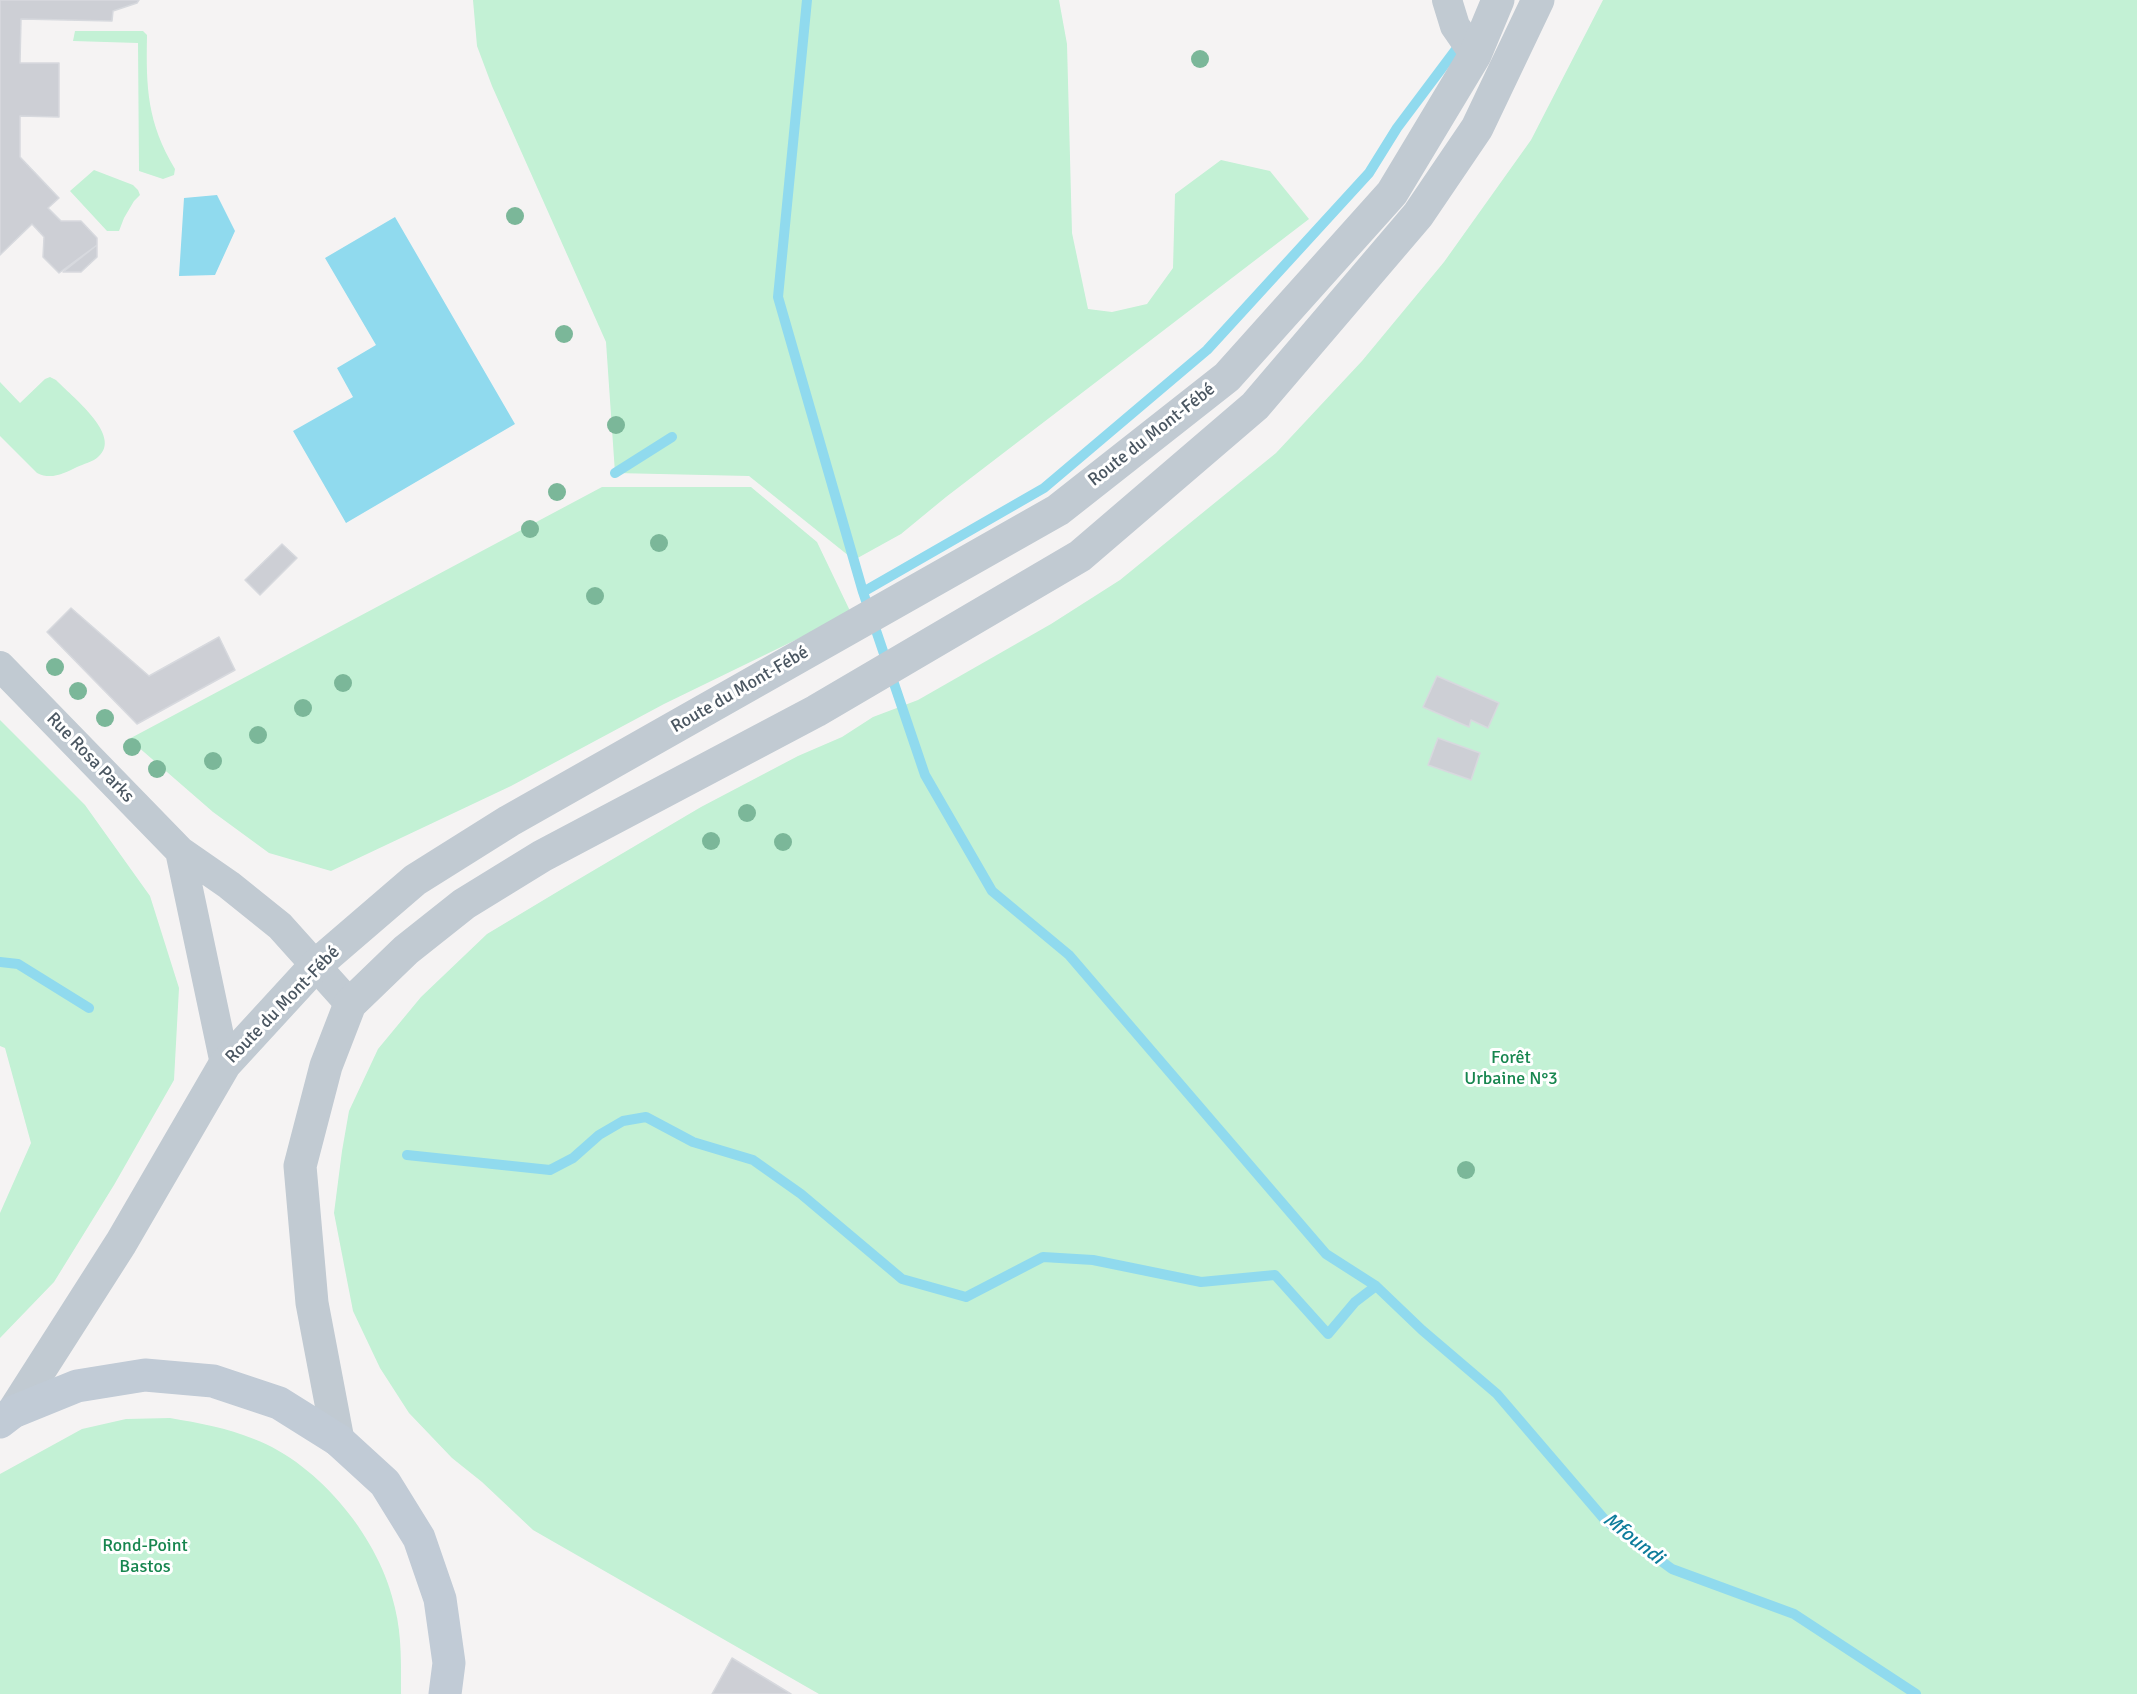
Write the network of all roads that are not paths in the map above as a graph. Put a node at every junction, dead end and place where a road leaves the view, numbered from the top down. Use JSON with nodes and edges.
{"nodes":[{"id":1,"x":1447,"y":0,"type":"edge"},
{"id":2,"x":1498,"y":0,"type":"edge"},
{"id":3,"x":1538,"y":0,"type":"edge"},
{"id":4,"x":1475,"y":55,"type":"junction"},
{"id":5,"x":0,"y":666,"type":"edge"},
{"id":6,"x":180,"y":850,"type":"junction"},
{"id":7,"x":315,"y":966,"type":"junction"},
{"id":8,"x":350,"y":1004,"type":"junction"},
{"id":9,"x":225,"y":1064,"type":"junction"},
{"id":10,"x":6,"y":1417,"type":"edge"},
{"id":11,"x":338,"y":1440,"type":"junction"},
{"id":12,"x":445,"y":1694,"type":"edge"}],
"edges":[{"from":1,"to":4,"type":"street"},
{"from":2,"to":4,"type":"street","name":"Route du Mont-Fébé"},
{"from":3,"to":8,"type":"street"},
{"from":4,"to":7,"type":"street","name":"Route du Mont-Fébé"},
{"from":5,"to":6,"type":"street","name":"Rue Rosa Parks"},
{"from":6,"to":7,"type":"street","name":"Rue Rosa Parks"},
{"from":6,"to":9,"type":"street"},
{"from":7,"to":8,"type":"street","name":"Rue Rosa Parks"},
{"from":7,"to":9,"type":"street","name":"Route du Mont-Fébé"},
{"from":8,"to":11,"type":"street"},
{"from":9,"to":10,"type":"street","name":"Route du Mont-Fébé"},
{"from":10,"to":11,"type":"main road"},
{"from":11,"to":12,"type":"main road"}]}
